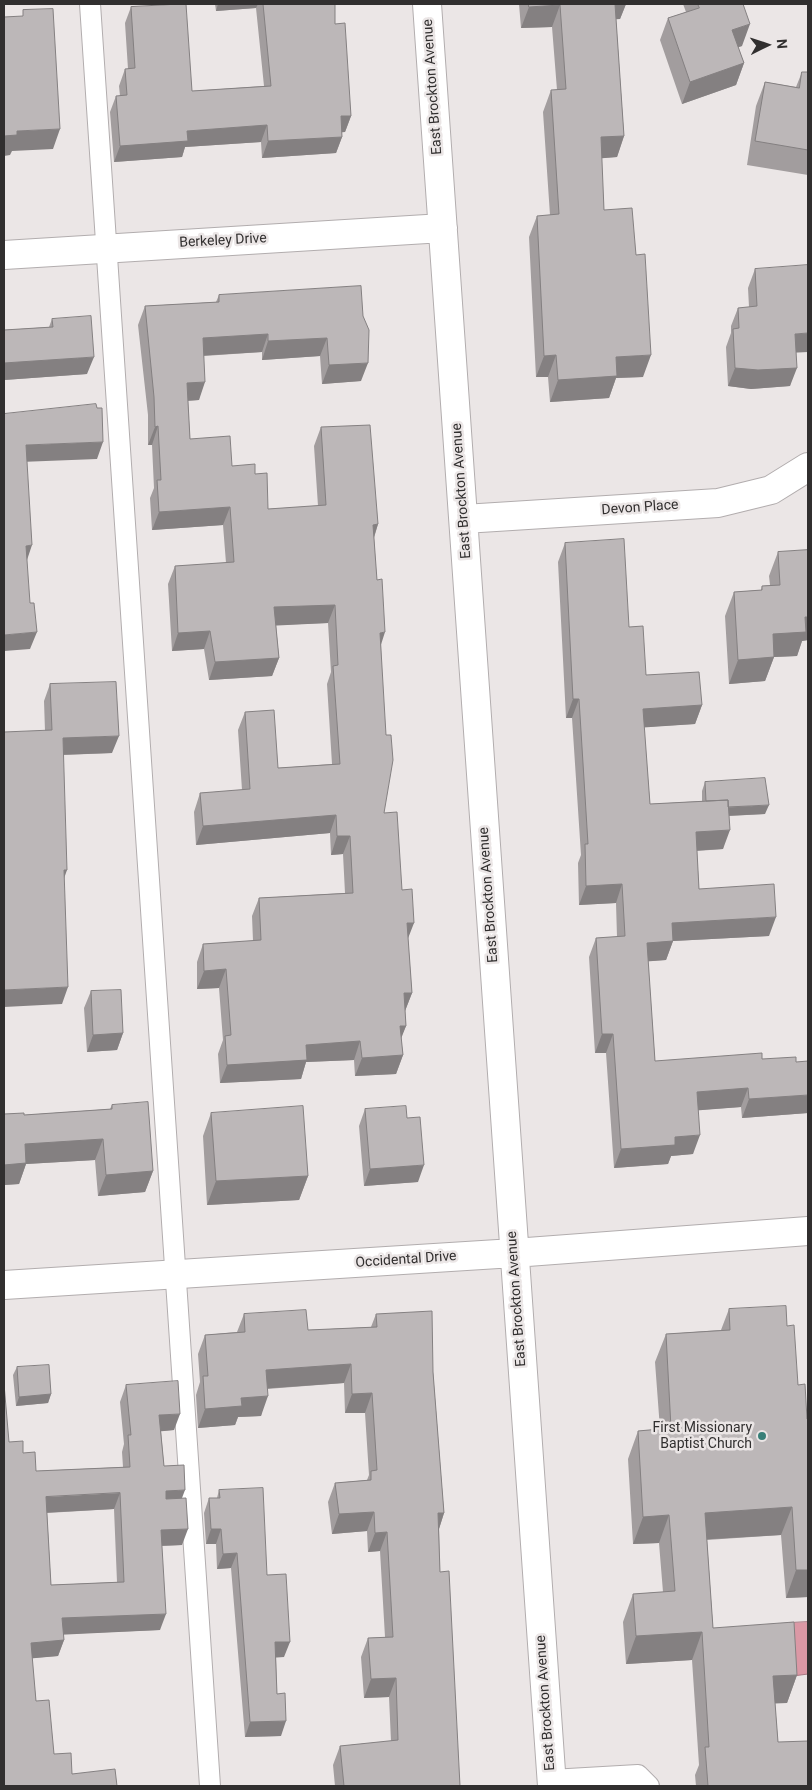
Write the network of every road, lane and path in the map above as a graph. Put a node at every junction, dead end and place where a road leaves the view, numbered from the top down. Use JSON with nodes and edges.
{"nodes":[{"id":1,"x":90,"y":4,"type":"edge"},
{"id":2,"x":427,"y":4,"type":"edge"},
{"id":3,"x":443,"y":228,"type":"junction"},
{"id":4,"x":107,"y":248,"type":"junction"},
{"id":5,"x":4,"y":255,"type":"edge"},
{"id":6,"x":808,"y":467,"type":"edge"},
{"id":7,"x":464,"y":519,"type":"junction"},
{"id":8,"x":808,"y":1231,"type":"edge"},
{"id":9,"x":514,"y":1253,"type":"junction"},
{"id":10,"x":175,"y":1275,"type":"junction"},
{"id":11,"x":4,"y":1285,"type":"edge"},
{"id":12,"x":551,"y":1783,"type":"edge"},
{"id":13,"x":210,"y":1786,"type":"edge"},
{"id":14,"x":650,"y":1786,"type":"edge"}],
"edges":[{"from":1,"to":4,"type":"lane"},
{"from":2,"to":3,"type":"street","name":"East Brockton Avenue"},
{"from":3,"to":4,"type":"street","name":"Berkeley Drive"},
{"from":3,"to":7,"type":"street","name":"East Brockton Avenue"},
{"from":4,"to":5,"type":"street","name":"Berkeley Drive"},
{"from":4,"to":10,"type":"lane"},
{"from":6,"to":7,"type":"street","name":"Devon Place"},
{"from":7,"to":9,"type":"street","name":"East Brockton Avenue"},
{"from":8,"to":9,"type":"street","name":"Occidental Drive"},
{"from":9,"to":10,"type":"street","name":"Occidental Drive"},
{"from":9,"to":12,"type":"street","name":"East Brockton Avenue"},
{"from":10,"to":11,"type":"street","name":"Occidental Drive"},
{"from":10,"to":13,"type":"lane"},
{"from":12,"to":14,"type":"lane"}]}
